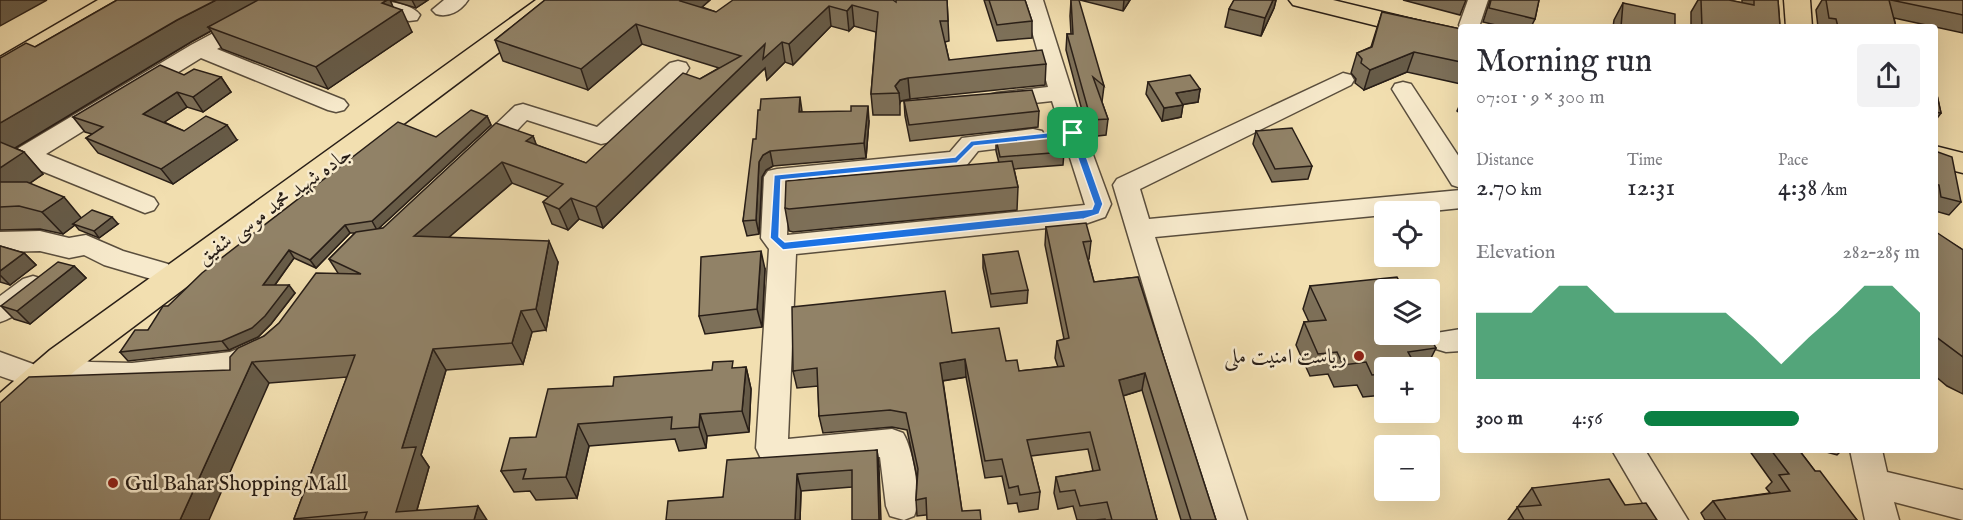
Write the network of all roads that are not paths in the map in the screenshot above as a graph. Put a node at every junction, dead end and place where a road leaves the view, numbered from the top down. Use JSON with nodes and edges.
{"nodes":[{"id":1,"x":76,"y":0,"type":"edge"},
{"id":2,"x":116,"y":0,"type":"edge"},
{"id":3,"x":291,"y":0,"type":"edge"},
{"id":4,"x":365,"y":0,"type":"edge"},
{"id":5,"x":529,"y":0,"type":"edge"},
{"id":6,"x":553,"y":0,"type":"edge"},
{"id":7,"x":1033,"y":0,"type":"edge"},
{"id":8,"x":1302,"y":0,"type":"edge"},
{"id":9,"x":1368,"y":0,"type":"edge"},
{"id":10,"x":1478,"y":0,"type":"edge"},
{"id":11,"x":1797,"y":0,"type":"edge"},
{"id":12,"x":409,"y":15,"type":"dead end"},
{"id":13,"x":1472,"y":24,"type":"edge"},
{"id":14,"x":1799,"y":24,"type":"edge"},
{"id":15,"x":1458,"y":26,"type":"edge"},
{"id":16,"x":1458,"y":28,"type":"edge"},
{"id":17,"x":0,"y":45,"type":"edge"},
{"id":18,"x":199,"y":50,"type":"junction"},
{"id":19,"x":678,"y":68,"type":"dead end"},
{"id":20,"x":0,"y":69,"type":"edge"},
{"id":21,"x":1342,"y":80,"type":"dead end"},
{"id":22,"x":1403,"y":89,"type":"dead end"},
{"id":23,"x":1061,"y":93,"type":"junction"},
{"id":24,"x":980,"y":101,"type":"edge"},
{"id":25,"x":336,"y":105,"type":"dead end"},
{"id":26,"x":1073,"y":133,"type":"junction"},
{"id":27,"x":1938,"y":138,"type":"edge"},
{"id":28,"x":1963,"y":144,"type":"edge"},
{"id":29,"x":1938,"y":157,"type":"edge"},
{"id":30,"x":1963,"y":163,"type":"edge"},
{"id":31,"x":463,"y":168,"type":"edge"},
{"id":32,"x":1458,"y":174,"type":"edge"},
{"id":33,"x":1458,"y":199,"type":"edge"},
{"id":34,"x":145,"y":204,"type":"dead end"},
{"id":35,"x":1139,"y":229,"type":"junction"},
{"id":36,"x":0,"y":242,"type":"edge"},
{"id":37,"x":86,"y":245,"type":"junction"},
{"id":38,"x":783,"y":246,"type":"junction"},
{"id":39,"x":158,"y":271,"type":"junction"},
{"id":40,"x":0,"y":311,"type":"edge"},
{"id":41,"x":283,"y":334,"type":"edge"},
{"id":42,"x":55,"y":367,"type":"junction"},
{"id":43,"x":12,"y":368,"type":"edge"},
{"id":44,"x":0,"y":392,"type":"edge"},
{"id":45,"x":0,"y":415,"type":"edge"},
{"id":46,"x":1630,"y":453,"type":"edge"},
{"id":47,"x":1867,"y":453,"type":"edge"},
{"id":48,"x":1873,"y":483,"type":"junction"},
{"id":49,"x":1963,"y":505,"type":"edge"},
{"id":50,"x":902,"y":506,"type":"dead end"},
{"id":51,"x":1230,"y":520,"type":"edge"},
{"id":52,"x":1671,"y":520,"type":"edge"},
{"id":53,"x":1882,"y":520,"type":"edge"}],
"edges":[{"from":1,"to":17,"type":"main road"},
{"from":2,"to":20,"type":"main road"},
{"from":3,"to":18,"type":"street"},
{"from":4,"to":12,"type":"street"},
{"from":5,"to":39,"type":"main road","name":"جاده شهید محمد موسی شفیق"},
{"from":6,"to":42,"type":"main road","name":"جاده شهید محمد موسی شفیق"},
{"from":7,"to":23,"type":"street"},
{"from":8,"to":16,"type":"main road"},
{"from":9,"to":15,"type":"main road"},
{"from":10,"to":13,"type":"street"},
{"from":11,"to":14,"type":"main road"},
{"from":18,"to":25,"type":"street"},
{"from":18,"to":34,"type":"street"},
{"from":19,"to":31,"type":"street"},
{"from":21,"to":35,"type":"street"},
{"from":22,"to":32,"type":"street"},
{"from":23,"to":24,"type":"street"},
{"from":23,"to":26,"type":"street"},
{"from":26,"to":38,"type":"street"},
{"from":26,"to":38,"type":"street"},
{"from":27,"to":28,"type":"main road"},
{"from":29,"to":30,"type":"main road"},
{"from":33,"to":35,"type":"street"},
{"from":35,"to":51,"type":"street"},
{"from":36,"to":37,"type":"street"},
{"from":37,"to":39,"type":"street"},
{"from":37,"to":40,"type":"street"},
{"from":38,"to":50,"type":"street"},
{"from":39,"to":43,"type":"main road","name":"جاده شهید محمد موسی شفیق"},
{"from":41,"to":42,"type":"street"},
{"from":42,"to":45,"type":"main road","name":"جاده شهید محمد موسی شفیق"},
{"from":43,"to":44,"type":"main road","name":"جاده شهید محمد موسی شفیق"},
{"from":46,"to":52,"type":"street"},
{"from":47,"to":48,"type":"street"},
{"from":48,"to":49,"type":"street"},
{"from":48,"to":53,"type":"street"}]}
